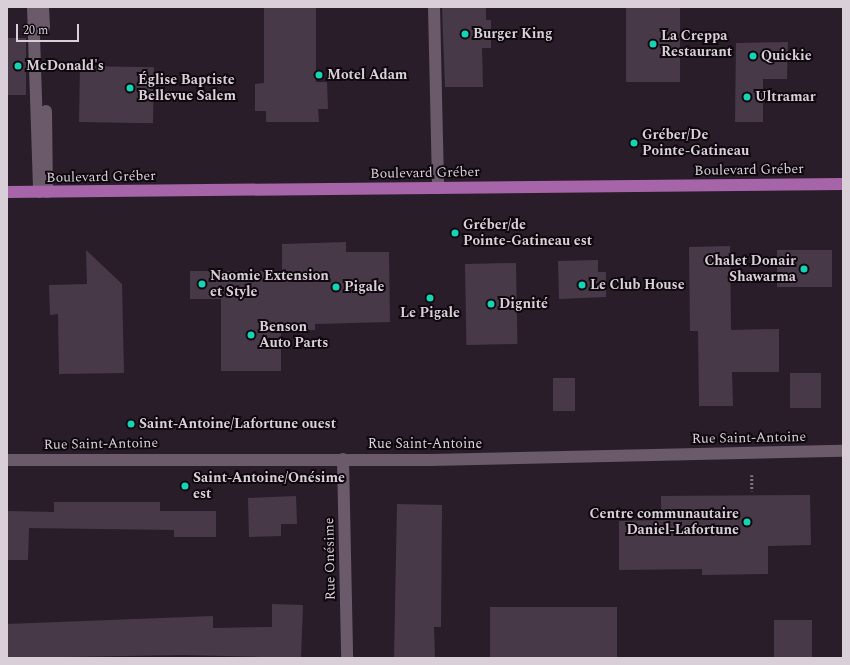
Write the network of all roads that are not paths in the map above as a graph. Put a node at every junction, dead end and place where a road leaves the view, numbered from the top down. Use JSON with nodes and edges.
{"nodes":[{"id":1,"x":33,"y":7,"type":"edge"},
{"id":2,"x":43,"y":7,"type":"edge"},
{"id":3,"x":434,"y":7,"type":"edge"},
{"id":4,"x":843,"y":184,"type":"edge"},
{"id":5,"x":438,"y":188,"type":"junction"},
{"id":6,"x":7,"y":192,"type":"edge"},
{"id":7,"x":43,"y":192,"type":"junction"},
{"id":8,"x":843,"y":451,"type":"edge"},
{"id":9,"x":343,"y":459,"type":"junction"},
{"id":10,"x":7,"y":460,"type":"edge"},
{"id":11,"x":347,"y":658,"type":"edge"}],
"edges":[{"from":1,"to":7,"type":"street"},
{"from":2,"to":7,"type":"street"},
{"from":3,"to":5,"type":"street"},
{"from":4,"to":5,"type":"main road","name":"Boulevard Gréber"},
{"from":5,"to":7,"type":"main road","name":"Boulevard Gréber"},
{"from":6,"to":7,"type":"main road","name":"Boulevard Gréber"},
{"from":8,"to":9,"type":"street","name":"Rue Saint-Antoine"},
{"from":9,"to":10,"type":"street","name":"Rue Saint-Antoine"},
{"from":9,"to":11,"type":"street","name":"Rue Onésime"}]}
